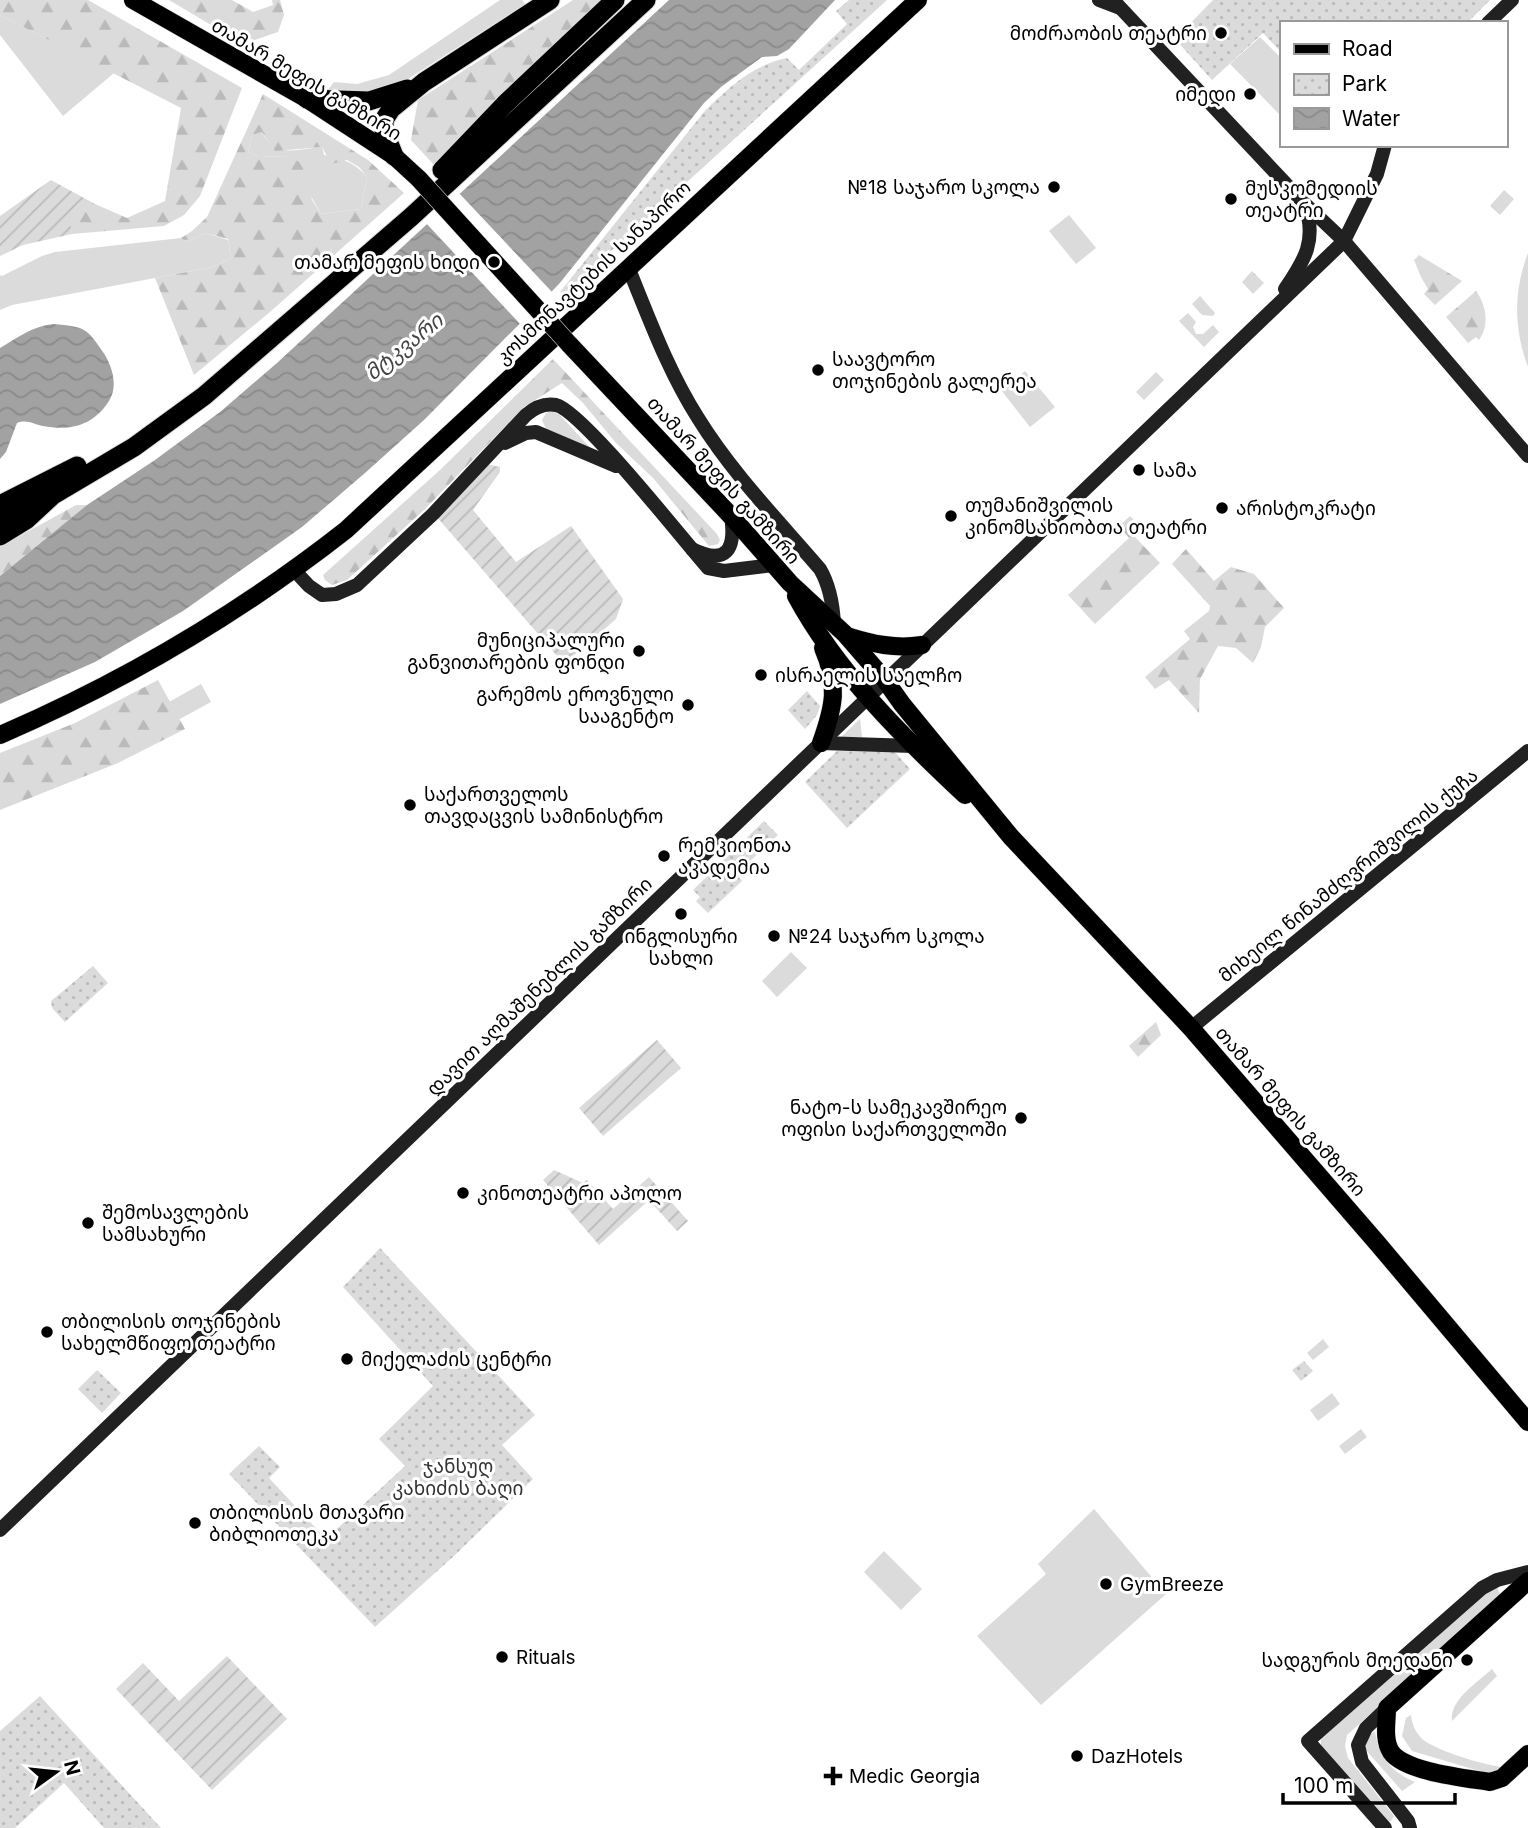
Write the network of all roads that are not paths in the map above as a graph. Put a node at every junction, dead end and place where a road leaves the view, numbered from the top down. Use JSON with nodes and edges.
{"nodes":[{"id":1,"x":133,"y":0,"type":"edge"},
{"id":2,"x":550,"y":0,"type":"edge"},
{"id":3,"x":615,"y":0,"type":"edge"},
{"id":4,"x":646,"y":0,"type":"edge"},
{"id":5,"x":918,"y":0,"type":"edge"},
{"id":6,"x":1099,"y":0,"type":"edge"},
{"id":7,"x":1512,"y":0,"type":"edge"},
{"id":8,"x":1116,"y":4,"type":"edge"},
{"id":9,"x":1490,"y":21,"type":"edge"},
{"id":10,"x":424,"y":82,"type":"junction"},
{"id":11,"x":307,"y":99,"type":"junction"},
{"id":12,"x":1384,"y":147,"type":"edge"},
{"id":13,"x":394,"y":156,"type":"junction"},
{"id":14,"x":1304,"y":203,"type":"junction"},
{"id":15,"x":1344,"y":241,"type":"junction"},
{"id":16,"x":628,"y":267,"type":"junction"},
{"id":17,"x":1256,"y":325,"type":"junction"},
{"id":18,"x":547,"y":405,"type":"junction"},
{"id":19,"x":537,"y":432,"type":"junction"},
{"id":20,"x":498,"y":446,"type":"junction"},
{"id":21,"x":1528,"y":456,"type":"edge"},
{"id":22,"x":625,"y":471,"type":"junction"},
{"id":23,"x":53,"y":495,"type":"junction"},
{"id":24,"x":0,"y":505,"type":"edge"},
{"id":25,"x":731,"y":516,"type":"junction"},
{"id":26,"x":0,"y":521,"type":"edge"},
{"id":27,"x":0,"y":537,"type":"edge"},
{"id":28,"x":691,"y":548,"type":"junction"},
{"id":29,"x":774,"y":565,"type":"junction"},
{"id":30,"x":294,"y":570,"type":"junction"},
{"id":31,"x":790,"y":583,"type":"junction"},
{"id":32,"x":813,"y":626,"type":"junction"},
{"id":33,"x":840,"y":630,"type":"junction"},
{"id":34,"x":922,"y":645,"type":"junction"},
{"id":35,"x":885,"y":680,"type":"junction"},
{"id":36,"x":869,"y":696,"type":"junction"},
{"id":37,"x":0,"y":735,"type":"edge"},
{"id":38,"x":821,"y":743,"type":"junction"},
{"id":39,"x":913,"y":746,"type":"junction"},
{"id":40,"x":1528,"y":751,"type":"edge"},
{"id":41,"x":1011,"y":837,"type":"junction"},
{"id":42,"x":1191,"y":1028,"type":"junction"},
{"id":43,"x":1528,"y":1422,"type":"edge"},
{"id":44,"x":0,"y":1530,"type":"edge"},
{"id":45,"x":1528,"y":1572,"type":"edge"},
{"id":46,"x":1528,"y":1581,"type":"edge"},
{"id":47,"x":1387,"y":1708,"type":"junction"},
{"id":48,"x":1528,"y":1754,"type":"edge"},
{"id":49,"x":1385,"y":1828,"type":"edge"},
{"id":50,"x":1410,"y":1828,"type":"edge"}],
"edges":[{"from":1,"to":11,"type":"main road","name":"თამარ მეფის გამზირი"},
{"from":2,"to":10,"type":"highway"},
{"from":3,"to":24,"type":"highway"},
{"from":4,"to":23,"type":"highway"},
{"from":5,"to":16,"type":"main road","name":"კოსმონავტების სანაპირო"},
{"from":6,"to":8,"type":"main road"},
{"from":7,"to":9,"type":"main road"},
{"from":8,"to":14,"type":"main road"},
{"from":10,"to":11,"type":"highway"},
{"from":10,"to":13,"type":"highway"},
{"from":11,"to":13,"type":"main road","name":"თამარ მეფის გამზირი"},
{"from":12,"to":15,"type":"main road"},
{"from":13,"to":25,"type":"main road","name":"თამარ მეფის გამზირი","bridge":true},
{"from":14,"to":15,"type":"main road"},
{"from":14,"to":17,"type":"main road","name":"დავით აღმაშენებლის გამზირი"},
{"from":15,"to":17,"type":"main road","name":"დავით აღმაშენებლის გამზირი"},
{"from":15,"to":21,"type":"main road"},
{"from":16,"to":30,"type":"main road","name":"კოსმონავტების სანაპირო"},
{"from":16,"to":33,"type":"main road"},
{"from":17,"to":34,"type":"main road","name":"დავით აღმაშენებლის გამზირი"},
{"from":18,"to":19,"type":"main road"},
{"from":18,"to":20,"type":"main road"},
{"from":18,"to":22,"type":"main road"},
{"from":19,"to":20,"type":"main road"},
{"from":19,"to":22,"type":"main road"},
{"from":20,"to":30,"type":"main road"},
{"from":22,"to":28,"type":"main road"},
{"from":23,"to":26,"type":"main road"},
{"from":23,"to":27,"type":"highway"},
{"from":25,"to":28,"type":"main road"},
{"from":25,"to":29,"type":"main road","name":"თამარ მეფის გამზირი"},
{"from":28,"to":29,"type":"main road"},
{"from":29,"to":31,"type":"main road","name":"თამარ მეფის გამზირი"},
{"from":30,"to":37,"type":"main road","name":"კოსმონავტების სანაპირო"},
{"from":31,"to":32,"type":"main road","name":"თამარ მეფის გამზირი"},
{"from":31,"to":33,"type":"main road","name":"თამარ მეფის გამზირი"},
{"from":32,"to":36,"type":"main road","name":"თამარ მეფის გამზირი"},
{"from":32,"to":38,"type":"main road"},
{"from":33,"to":34,"type":"main road"},
{"from":33,"to":35,"type":"main road","name":"თამარ მეფის გამზირი"},
{"from":34,"to":35,"type":"main road","name":"დავით აღმაშენებლის გამზირი"},
{"from":35,"to":36,"type":"main road","name":"დავით აღმაშენებლის გამზირი"},
{"from":35,"to":41,"type":"main road","name":"თამარ მეფის გამზირი"},
{"from":36,"to":38,"type":"main road","name":"დავით აღმაშენებლის გამზირი"},
{"from":36,"to":39,"type":"main road","name":"თამარ მეფის გამზირი"},
{"from":38,"to":39,"type":"main road"},
{"from":38,"to":44,"type":"main road","name":"დავით აღმაშენებლის გამზირი"},
{"from":39,"to":41,"type":"main road","name":"თამარ მეფის გამზირი"},
{"from":40,"to":42,"type":"main road","name":"მიხეილ წინამძღვრიშვილის ქუჩა"},
{"from":41,"to":42,"type":"main road","name":"თამარ მეფის გამზირი"},
{"from":42,"to":43,"type":"main road","name":"თამარ მეფის გამზირი"},
{"from":45,"to":49,"type":"main road"},
{"from":46,"to":47,"type":"main road"},
{"from":47,"to":48,"type":"main road"},
{"from":47,"to":50,"type":"main road"}]}
